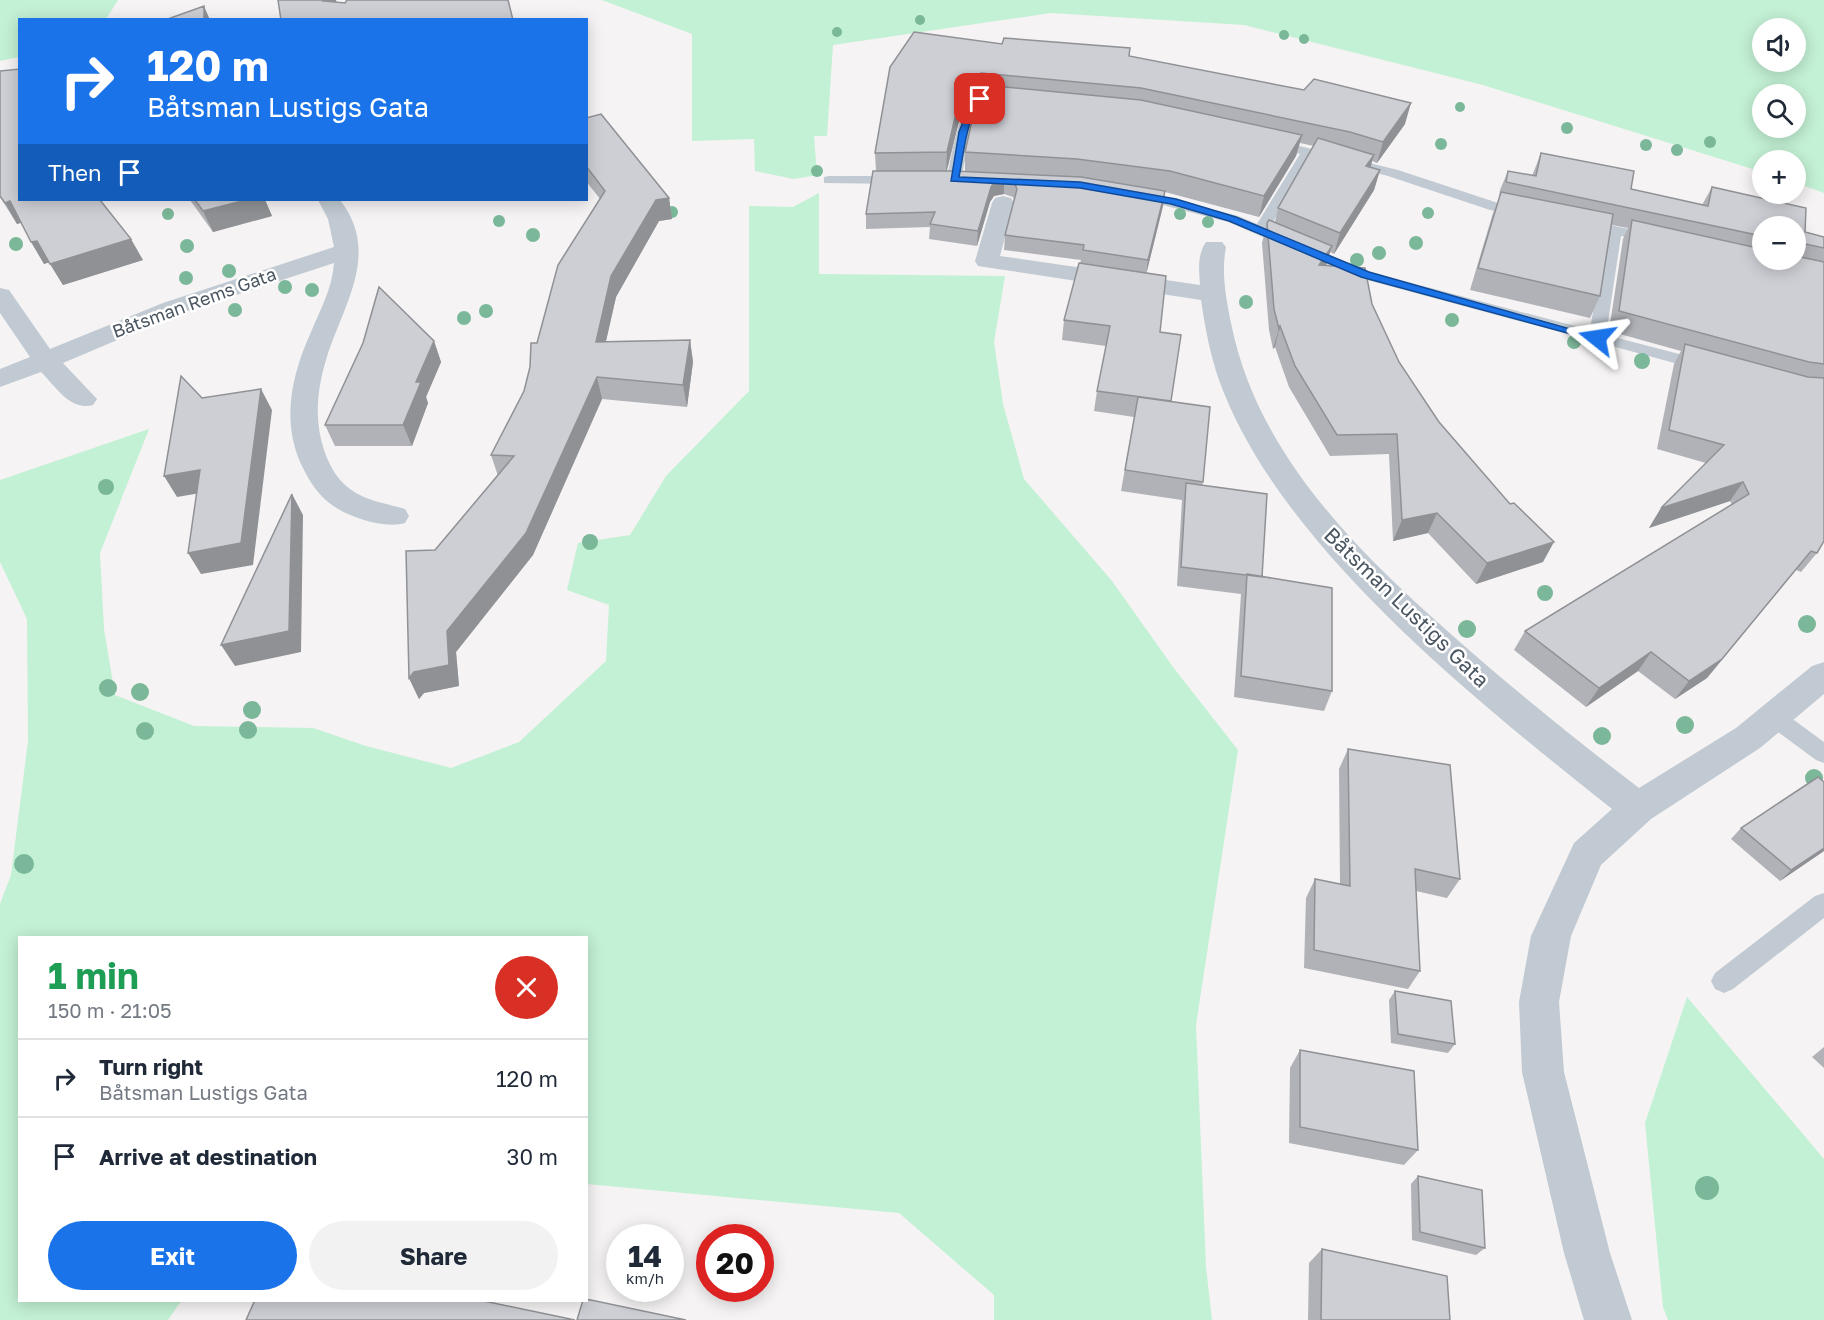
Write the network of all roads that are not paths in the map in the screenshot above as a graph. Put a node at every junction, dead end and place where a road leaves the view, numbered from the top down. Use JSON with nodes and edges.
{"nodes":[{"id":1,"x":1027,"y":103,"type":"edge"},
{"id":2,"x":1251,"y":139,"type":"edge"},
{"id":3,"x":1308,"y":152,"type":"junction"},
{"id":4,"x":920,"y":179,"type":"edge"},
{"id":5,"x":954,"y":179,"type":"edge"},
{"id":6,"x":829,"y":180,"type":"dead end"},
{"id":7,"x":1120,"y":190,"type":"edge"},
{"id":8,"x":330,"y":201,"type":"edge"},
{"id":9,"x":1003,"y":203,"type":"dead end"},
{"id":10,"x":1538,"y":215,"type":"edge"},
{"id":11,"x":1571,"y":221,"type":"edge"},
{"id":12,"x":1614,"y":230,"type":"junction"},
{"id":13,"x":1260,"y":231,"type":"junction"},
{"id":14,"x":1666,"y":241,"type":"edge"},
{"id":15,"x":1214,"y":247,"type":"dead end"},
{"id":16,"x":345,"y":251,"type":"junction"},
{"id":17,"x":1213,"y":294,"type":"junction"},
{"id":18,"x":0,"y":295,"type":"edge"},
{"id":19,"x":1597,"y":338,"type":"junction"},
{"id":20,"x":44,"y":359,"type":"junction"},
{"id":21,"x":1716,"y":369,"type":"edge"},
{"id":22,"x":0,"y":379,"type":"edge"},
{"id":23,"x":83,"y":399,"type":"dead end"},
{"id":24,"x":394,"y":516,"type":"dead end"},
{"id":25,"x":1824,"y":675,"type":"edge"},
{"id":26,"x":1775,"y":718,"type":"junction"},
{"id":27,"x":1824,"y":754,"type":"edge"},
{"id":28,"x":1638,"y":808,"type":"junction"},
{"id":29,"x":1824,"y":904,"type":"edge"},
{"id":30,"x":1725,"y":981,"type":"dead end"},
{"id":31,"x":1608,"y":1320,"type":"edge"}],
"edges":[{"from":1,"to":5,"type":"lane"},
{"from":2,"to":3,"type":"lane"},
{"from":3,"to":10,"type":"lane"},
{"from":3,"to":13,"type":"lane"},
{"from":4,"to":6,"type":"lane"},
{"from":7,"to":13,"type":"lane"},
{"from":8,"to":16,"type":"street"},
{"from":9,"to":17,"type":"street"},
{"from":11,"to":12,"type":"lane"},
{"from":12,"to":14,"type":"lane"},
{"from":12,"to":19,"type":"lane"},
{"from":13,"to":19,"type":"lane"},
{"from":15,"to":17,"type":"street","name":"Båtsman Lustigs Gata"},
{"from":16,"to":20,"type":"street","name":"Båtsman Rems Gata"},
{"from":16,"to":24,"type":"street"},
{"from":17,"to":28,"type":"street","name":"Båtsman Lustigs Gata"},
{"from":18,"to":20,"type":"street"},
{"from":19,"to":21,"type":"lane"},
{"from":20,"to":22,"type":"street","name":"Båtsman Rems Gata"},
{"from":20,"to":23,"type":"street"},
{"from":25,"to":26,"type":"street"},
{"from":26,"to":27,"type":"lane"},
{"from":26,"to":28,"type":"street"},
{"from":28,"to":31,"type":"street"},
{"from":29,"to":30,"type":"lane"}]}
